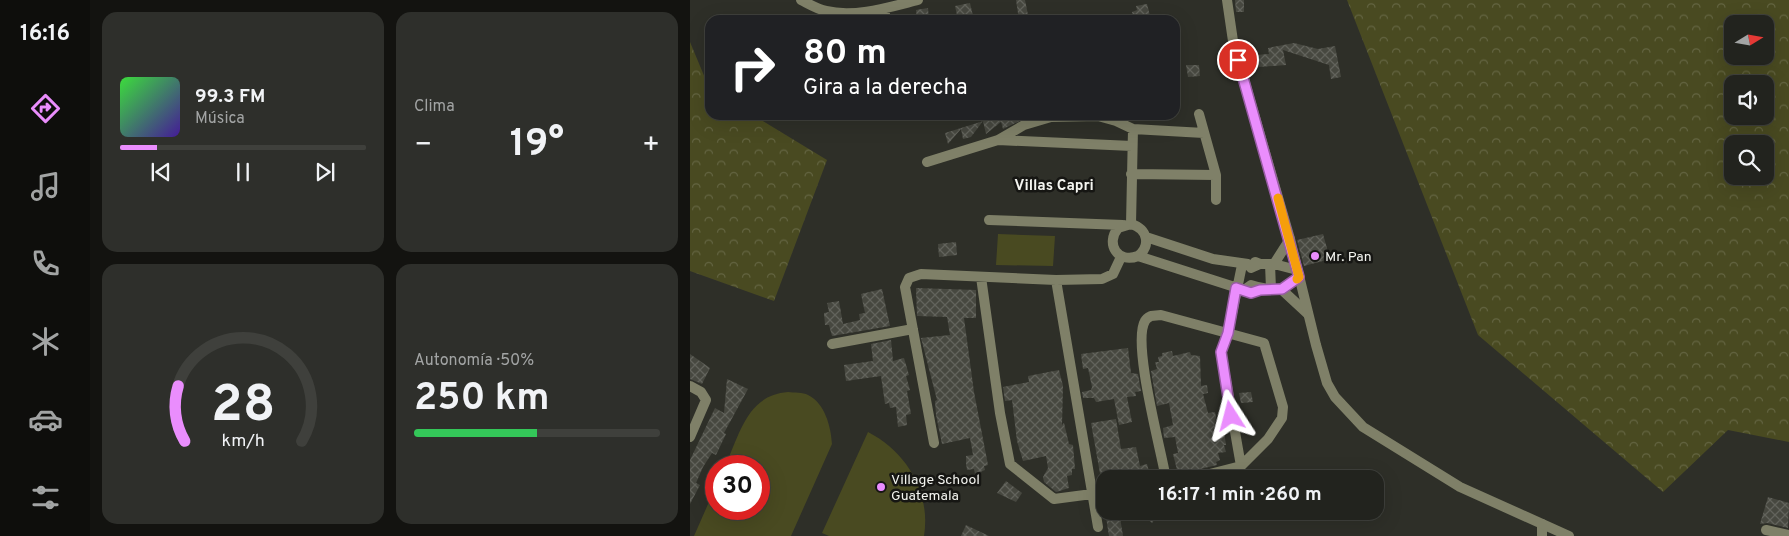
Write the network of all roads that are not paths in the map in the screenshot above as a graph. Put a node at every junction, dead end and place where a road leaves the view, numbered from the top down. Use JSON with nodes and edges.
{"nodes":[{"id":1,"x":801,"y":0,"type":"edge"},
{"id":2,"x":918,"y":0,"type":"edge"},
{"id":3,"x":1227,"y":0,"type":"edge"},
{"id":4,"x":884,"y":9,"type":"junction"},
{"id":5,"x":885,"y":15,"type":"edge"},
{"id":6,"x":1199,"y":114,"type":"dead end"},
{"id":7,"x":1045,"y":120,"type":"edge"},
{"id":8,"x":1112,"y":120,"type":"edge"},
{"id":9,"x":1133,"y":129,"type":"junction"},
{"id":10,"x":1204,"y":134,"type":"junction"},
{"id":11,"x":998,"y":140,"type":"junction"},
{"id":12,"x":1132,"y":146,"type":"junction"},
{"id":13,"x":927,"y":162,"type":"dead end"},
{"id":14,"x":1131,"y":174,"type":"junction"},
{"id":15,"x":1216,"y":175,"type":"junction"},
{"id":16,"x":1216,"y":200,"type":"dead end"},
{"id":17,"x":989,"y":220,"type":"dead end"},
{"id":18,"x":1127,"y":225,"type":"junction"},
{"id":19,"x":1146,"y":237,"type":"junction"},
{"id":20,"x":1290,"y":239,"type":"junction"},
{"id":21,"x":1138,"y":256,"type":"junction"},
{"id":22,"x":1121,"y":257,"type":"junction"},
{"id":23,"x":1245,"y":264,"type":"junction"},
{"id":24,"x":1272,"y":264,"type":"junction"},
{"id":25,"x":1298,"y":273,"type":"junction"},
{"id":26,"x":981,"y":277,"type":"junction"},
{"id":27,"x":1056,"y":280,"type":"junction"},
{"id":28,"x":1240,"y":289,"type":"junction"},
{"id":29,"x":1276,"y":289,"type":"junction"},
{"id":30,"x":1308,"y":314,"type":"junction"},
{"id":31,"x":913,"y":329,"type":"junction"},
{"id":32,"x":1228,"y":333,"type":"junction"},
{"id":33,"x":832,"y":344,"type":"dead end"},
{"id":34,"x":690,"y":386,"type":"edge"},
{"id":35,"x":690,"y":437,"type":"edge"},
{"id":36,"x":934,"y":443,"type":"dead end"},
{"id":37,"x":1241,"y":466,"type":"junction"},
{"id":38,"x":1165,"y":470,"type":"edge"},
{"id":39,"x":1225,"y":470,"type":"edge"},
{"id":40,"x":1092,"y":494,"type":"junction"},
{"id":41,"x":1542,"y":524,"type":"junction"},
{"id":42,"x":1098,"y":527,"type":"dead end"},
{"id":43,"x":1766,"y":530,"type":"dead end"},
{"id":44,"x":1789,"y":535,"type":"edge"},
{"id":45,"x":1542,"y":536,"type":"edge"},
{"id":46,"x":1569,"y":536,"type":"edge"}],
"edges":[{"from":1,"to":4,"type":"street"},
{"from":2,"to":4,"type":"street"},
{"from":3,"to":20,"type":"street"},
{"from":4,"to":5,"type":"street"},
{"from":6,"to":10,"type":"street"},
{"from":7,"to":11,"type":"street"},
{"from":8,"to":9,"type":"street"},
{"from":9,"to":10,"type":"street"},
{"from":9,"to":12,"type":"street"},
{"from":10,"to":15,"type":"street"},
{"from":11,"to":12,"type":"street"},
{"from":11,"to":13,"type":"street"},
{"from":12,"to":14,"type":"street"},
{"from":14,"to":15,"type":"street"},
{"from":14,"to":18,"type":"street"},
{"from":15,"to":16,"type":"street"},
{"from":17,"to":18,"type":"street"},
{"from":18,"to":19,"type":"street"},
{"from":18,"to":22,"type":"street"},
{"from":19,"to":21,"type":"street"},
{"from":19,"to":23,"type":"street"},
{"from":20,"to":24,"type":"street"},
{"from":20,"to":25,"type":"street"},
{"from":21,"to":22,"type":"street"},
{"from":21,"to":28,"type":"street"},
{"from":22,"to":27,"type":"street"},
{"from":23,"to":24,"type":"street"},
{"from":23,"to":28,"type":"street"},
{"from":24,"to":25,"type":"street"},
{"from":24,"to":29,"type":"street"},
{"from":25,"to":29,"type":"street"},
{"from":25,"to":30,"type":"street"},
{"from":26,"to":27,"type":"street"},
{"from":26,"to":31,"type":"street"},
{"from":26,"to":40,"type":"street"},
{"from":27,"to":40,"type":"street"},
{"from":28,"to":29,"type":"street"},
{"from":28,"to":32,"type":"street"},
{"from":29,"to":30,"type":"street"},
{"from":30,"to":41,"type":"street"},
{"from":31,"to":33,"type":"street"},
{"from":31,"to":36,"type":"street"},
{"from":32,"to":37,"type":"street"},
{"from":32,"to":37,"type":"street"},
{"from":32,"to":38,"type":"street"},
{"from":34,"to":35,"type":"street"},
{"from":37,"to":39,"type":"street"},
{"from":40,"to":42,"type":"street"},
{"from":41,"to":45,"type":"street"},
{"from":41,"to":46,"type":"street"},
{"from":43,"to":44,"type":"street"}]}
